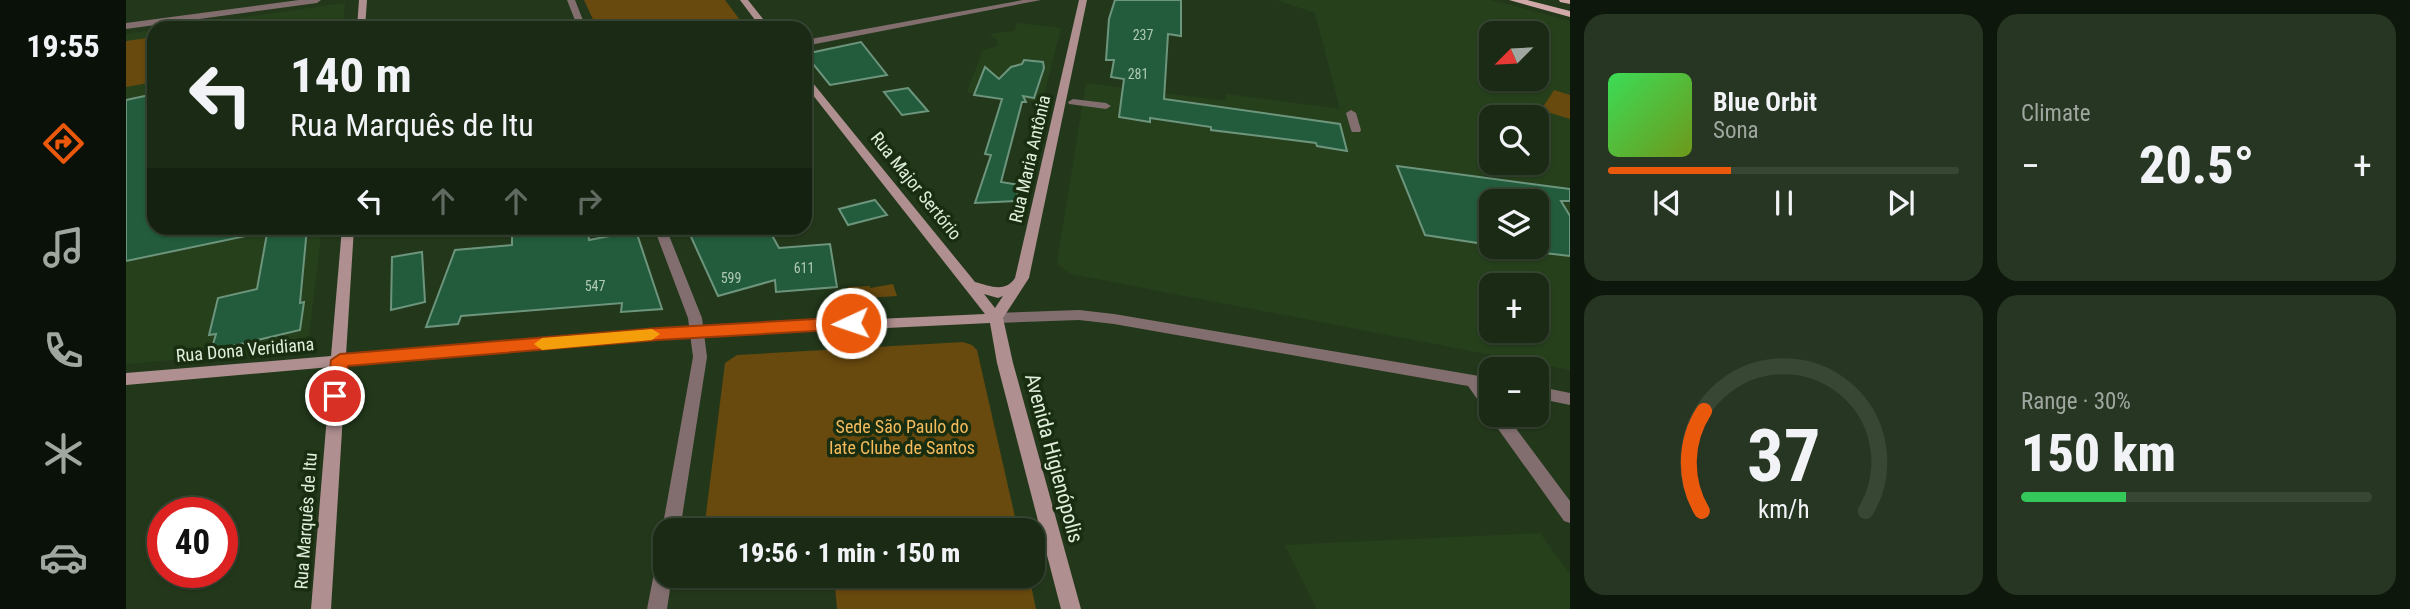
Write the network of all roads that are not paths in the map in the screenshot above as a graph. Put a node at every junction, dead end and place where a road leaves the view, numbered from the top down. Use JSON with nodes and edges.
{"nodes":[{"id":1,"x":317,"y":0,"type":"edge"},
{"id":2,"x":362,"y":0,"type":"edge"},
{"id":3,"x":571,"y":0,"type":"edge"},
{"id":4,"x":744,"y":0,"type":"edge"},
{"id":5,"x":1037,"y":0,"type":"edge"},
{"id":6,"x":1083,"y":0,"type":"edge"},
{"id":7,"x":1514,"y":0,"type":"edge"},
{"id":8,"x":1564,"y":0,"type":"edge"},
{"id":9,"x":1570,"y":1,"type":"edge"},
{"id":10,"x":1570,"y":15,"type":"edge"},
{"id":11,"x":163,"y":21,"type":"edge"},
{"id":12,"x":361,"y":21,"type":"edge"},
{"id":13,"x":579,"y":21,"type":"edge"},
{"id":14,"x":760,"y":21,"type":"edge"},
{"id":15,"x":147,"y":23,"type":"edge"},
{"id":16,"x":126,"y":26,"type":"edge"},
{"id":17,"x":812,"y":42,"type":"edge"},
{"id":18,"x":812,"y":88,"type":"edge"},
{"id":19,"x":1073,"y":102,"type":"dead end"},
{"id":20,"x":1106,"y":106,"type":"dead end"},
{"id":21,"x":1350,"y":113,"type":"dead end"},
{"id":22,"x":1356,"y":130,"type":"dead end"},
{"id":23,"x":348,"y":235,"type":"edge"},
{"id":24,"x":663,"y":235,"type":"edge"},
{"id":25,"x":971,"y":285,"type":"junction"},
{"id":26,"x":1017,"y":287,"type":"junction"},
{"id":27,"x":996,"y":318,"type":"junction"},
{"id":28,"x":698,"y":331,"type":"junction"},
{"id":29,"x":340,"y":360,"type":"junction"},
{"id":30,"x":126,"y":379,"type":"edge"},
{"id":31,"x":1473,"y":381,"type":"junction"},
{"id":32,"x":1479,"y":382,"type":"edge"},
{"id":33,"x":1479,"y":389,"type":"edge"},
{"id":34,"x":1549,"y":394,"type":"edge"},
{"id":35,"x":1570,"y":398,"type":"edge"},
{"id":36,"x":1506,"y":427,"type":"edge"},
{"id":37,"x":1570,"y":514,"type":"edge"},
{"id":38,"x":673,"y":518,"type":"edge"},
{"id":39,"x":661,"y":588,"type":"edge"},
{"id":40,"x":321,"y":609,"type":"edge"},
{"id":41,"x":657,"y":609,"type":"edge"},
{"id":42,"x":1071,"y":609,"type":"edge"}],
"edges":[{"from":1,"to":11,"type":"street"},
{"from":2,"to":12,"type":"street"},
{"from":3,"to":13,"type":"street"},
{"from":4,"to":14,"type":"street"},
{"from":5,"to":17,"type":"street"},
{"from":6,"to":26,"type":"street","name":"Rua Maria Antônia"},
{"from":7,"to":10,"type":"main road"},
{"from":8,"to":9,"type":"main road"},
{"from":15,"to":16,"type":"street"},
{"from":18,"to":25,"type":"street","name":"Rua Major Sertório"},
{"from":19,"to":20,"type":"street"},
{"from":21,"to":22,"type":"street"},
{"from":23,"to":29,"type":"street","name":"Rua Marquês de Itu"},
{"from":24,"to":28,"type":"street"},
{"from":25,"to":26,"type":"street"},
{"from":25,"to":27,"type":"street","name":"Rua Major Sertório"},
{"from":26,"to":27,"type":"street","name":"Rua Maria Antônia"},
{"from":27,"to":28,"type":"street","name":"Rua Dona Veridiana"},
{"from":27,"to":31,"type":"street"},
{"from":27,"to":42,"type":"street","name":"Avenida Higienópolis"},
{"from":28,"to":29,"type":"street","name":"Rua Dona Veridiana"},
{"from":28,"to":38,"type":"street"},
{"from":29,"to":30,"type":"street","name":"Rua Dona Veridiana"},
{"from":29,"to":40,"type":"street","name":"Rua Marquês de Itu"},
{"from":31,"to":32,"type":"street"},
{"from":31,"to":33,"type":"street"},
{"from":34,"to":35,"type":"street"},
{"from":36,"to":37,"type":"street"},
{"from":39,"to":41,"type":"street"}]}
